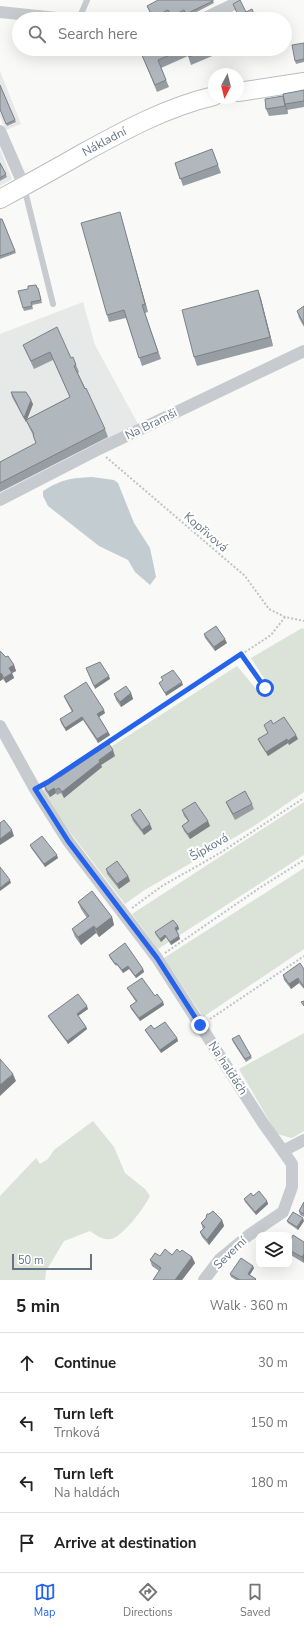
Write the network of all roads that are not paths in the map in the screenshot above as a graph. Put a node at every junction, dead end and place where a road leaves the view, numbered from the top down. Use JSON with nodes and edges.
{"nodes":[{"id":1,"x":87,"y":0,"type":"edge"},
{"id":2,"x":234,"y":4,"type":"edge"},
{"id":3,"x":0,"y":12,"type":"edge"},
{"id":4,"x":82,"y":12,"type":"edge"},
{"id":5,"x":217,"y":12,"type":"edge"},
{"id":6,"x":12,"y":13,"type":"edge"},
{"id":7,"x":304,"y":82,"type":"edge"},
{"id":8,"x":244,"y":91,"type":"edge"},
{"id":9,"x":208,"y":97,"type":"edge"},
{"id":10,"x":0,"y":131,"type":"edge"},
{"id":11,"x":24,"y":186,"type":"junction"},
{"id":12,"x":0,"y":199,"type":"edge"},
{"id":13,"x":53,"y":304,"type":"dead end"},
{"id":14,"x":304,"y":351,"type":"edge"},
{"id":15,"x":0,"y":500,"type":"edge"},
{"id":16,"x":0,"y":726,"type":"edge"},
{"id":17,"x":304,"y":1140,"type":"edge"},
{"id":18,"x":283,"y":1151,"type":"junction"},
{"id":19,"x":204,"y":1280,"type":"edge"}],
"edges":[{"from":1,"to":4,"type":"lane"},
{"from":2,"to":5,"type":"street"},
{"from":3,"to":6,"type":"street"},
{"from":7,"to":8,"type":"main road"},
{"from":9,"to":11,"type":"main road","name":"Nákladní"},
{"from":10,"to":11,"type":"street"},
{"from":11,"to":12,"type":"main road","name":"Nákladní"},
{"from":11,"to":13,"type":"lane"},
{"from":14,"to":15,"type":"street","name":"Na Bramši"},
{"from":16,"to":18,"type":"street","name":"Na haldách"},
{"from":17,"to":18,"type":"street"},
{"from":18,"to":19,"type":"street","name":"Severní"}]}
